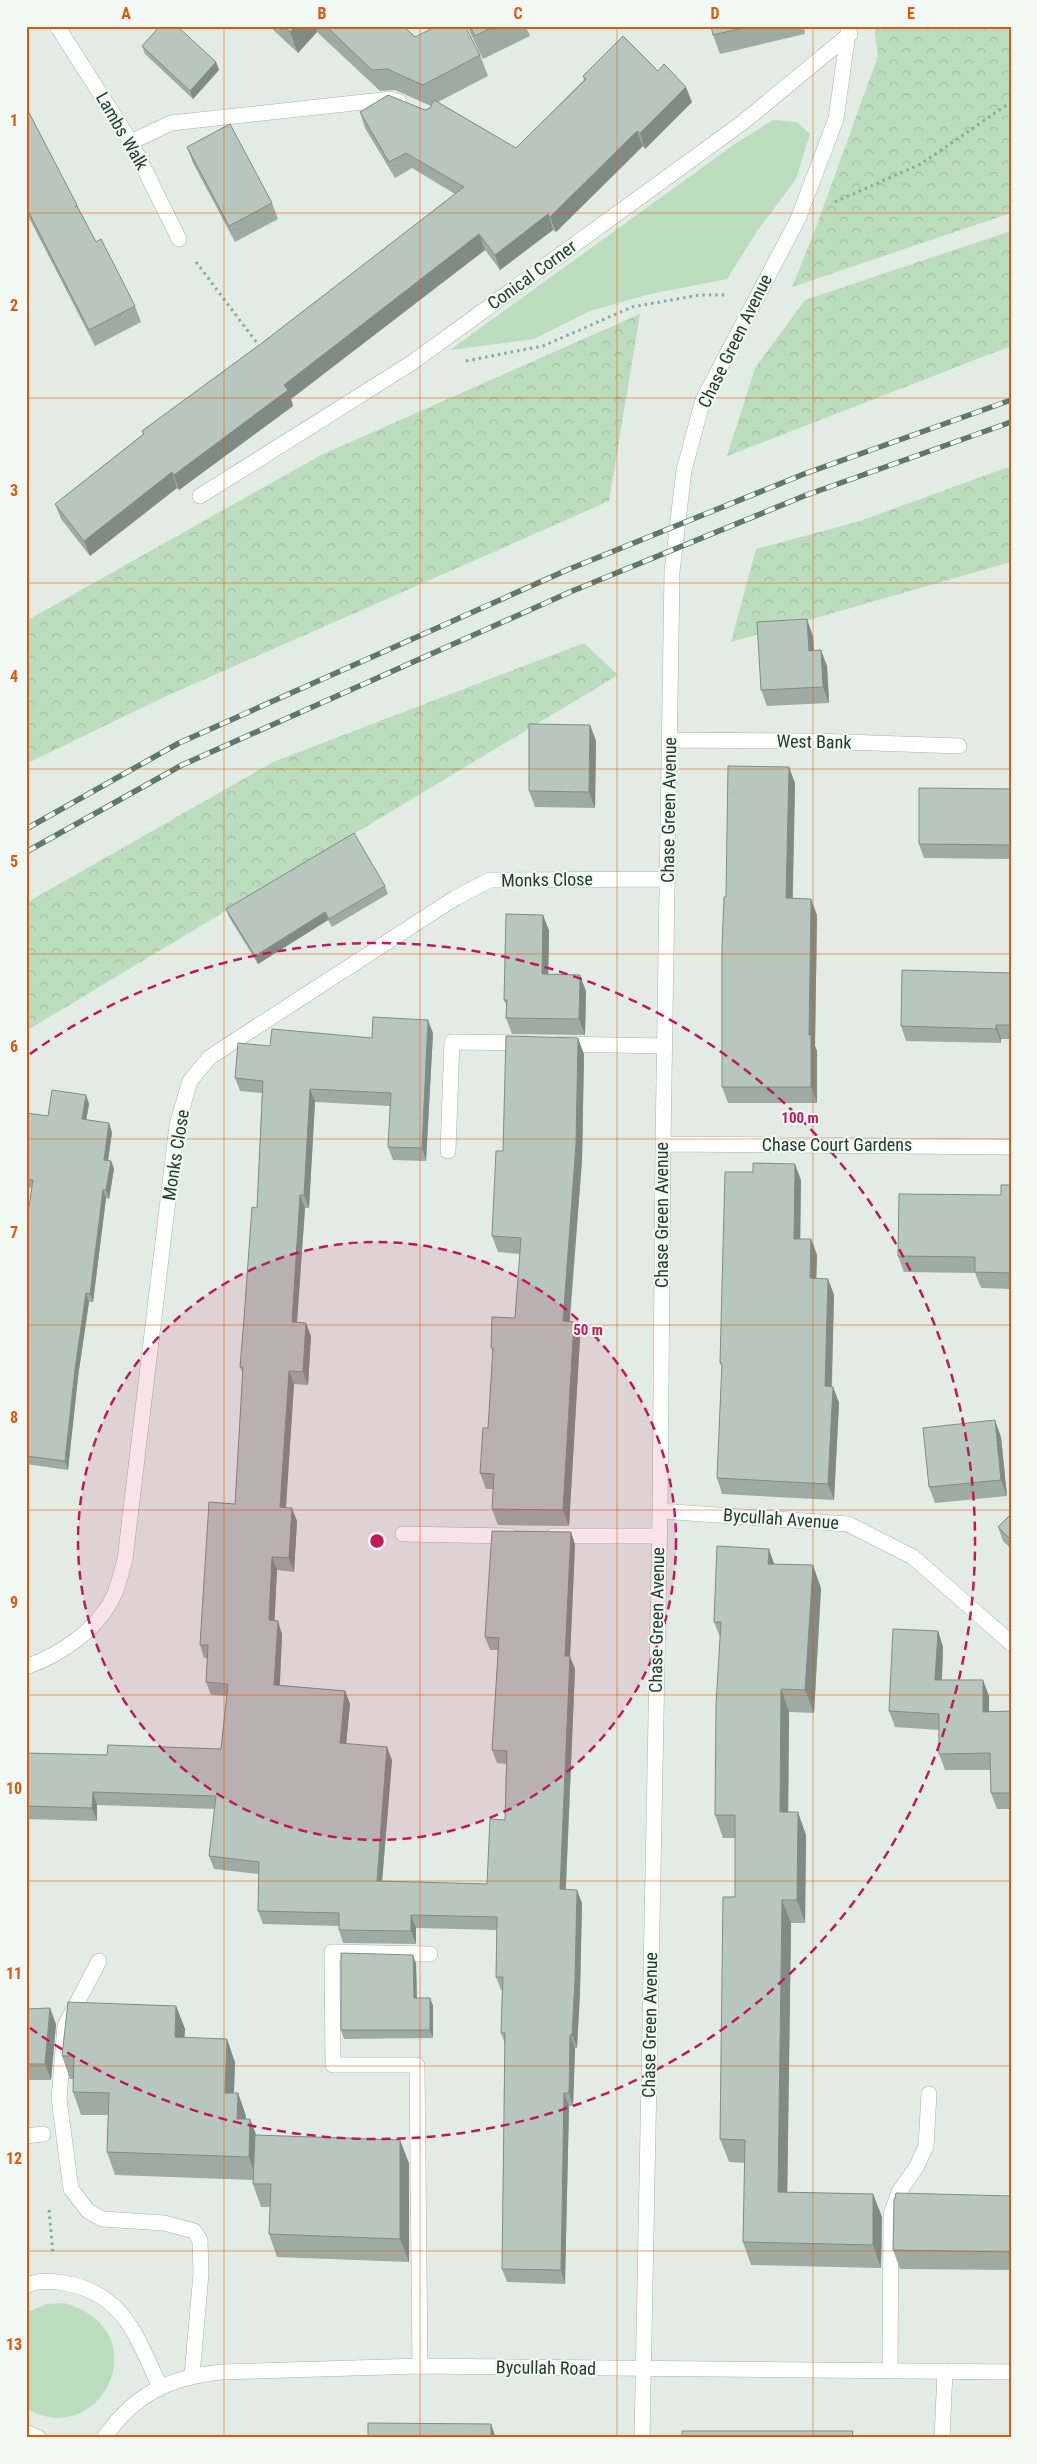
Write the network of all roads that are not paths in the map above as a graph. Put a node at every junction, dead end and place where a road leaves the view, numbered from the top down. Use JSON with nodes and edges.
{"nodes":[{"id":1,"x":57,"y":26,"type":"edge"},
{"id":2,"x":849,"y":30,"type":"edge"},
{"id":3,"x":414,"y":109,"type":"edge"},
{"id":4,"x":131,"y":142,"type":"junction"},
{"id":5,"x":179,"y":239,"type":"road end"},
{"id":6,"x":200,"y":496,"type":"dead end"},
{"id":7,"x":670,"y":740,"type":"junction"},
{"id":8,"x":959,"y":746,"type":"dead end"},
{"id":9,"x":668,"y":879,"type":"junction"},
{"id":10,"x":664,"y":1046,"type":"junction"},
{"id":11,"x":663,"y":1144,"type":"junction"},
{"id":12,"x":1011,"y":1147,"type":"edge"},
{"id":13,"x":448,"y":1151,"type":"dead end"},
{"id":14,"x":660,"y":1511,"type":"junction"},
{"id":15,"x":403,"y":1534,"type":"dead end"},
{"id":16,"x":523,"y":1536,"type":"edge"},
{"id":17,"x":542,"y":1536,"type":"edge"},
{"id":18,"x":659,"y":1536,"type":"junction"},
{"id":19,"x":1011,"y":1643,"type":"edge"},
{"id":20,"x":26,"y":1667,"type":"edge"},
{"id":21,"x":430,"y":1954,"type":"dead end"},
{"id":22,"x":99,"y":1961,"type":"dead end"},
{"id":23,"x":929,"y":2094,"type":"dead end"},
{"id":24,"x":43,"y":2134,"type":"dead end"},
{"id":25,"x":26,"y":2136,"type":"edge"},
{"id":26,"x":26,"y":2286,"type":"edge"},
{"id":27,"x":420,"y":2366,"type":"junction"},
{"id":28,"x":644,"y":2369,"type":"junction"},
{"id":29,"x":890,"y":2371,"type":"junction"},
{"id":30,"x":945,"y":2371,"type":"junction"},
{"id":31,"x":1011,"y":2372,"type":"edge"},
{"id":32,"x":192,"y":2375,"type":"junction"},
{"id":33,"x":160,"y":2387,"type":"junction"},
{"id":34,"x":104,"y":2438,"type":"edge"},
{"id":35,"x":642,"y":2438,"type":"edge"},
{"id":36,"x":942,"y":2438,"type":"edge"}],
"edges":[{"from":1,"to":4,"type":"street","name":"Lambs Walk"},
{"from":2,"to":6,"type":"street","name":"Conical Corner"},
{"from":2,"to":7,"type":"street","name":"Chase Green Avenue"},
{"from":3,"to":4,"type":"street"},
{"from":4,"to":5,"type":"street","name":"Lambs Walk"},
{"from":7,"to":8,"type":"street","name":"West Bank"},
{"from":7,"to":9,"type":"street","name":"Chase Green Avenue"},
{"from":9,"to":10,"type":"street","name":"Chase Green Avenue"},
{"from":9,"to":20,"type":"street","name":"Monks Close"},
{"from":10,"to":11,"type":"street","name":"Chase Green Avenue"},
{"from":10,"to":13,"type":"street"},
{"from":11,"to":12,"type":"street","name":"Chase Court Gardens"},
{"from":11,"to":14,"type":"street","name":"Chase Green Avenue"},
{"from":14,"to":18,"type":"street","name":"Chase Green Avenue"},
{"from":14,"to":19,"type":"street","name":"Bycullah Avenue"},
{"from":15,"to":16,"type":"street"},
{"from":17,"to":18,"type":"street"},
{"from":18,"to":28,"type":"street","name":"Chase Green Avenue"},
{"from":21,"to":27,"type":"street"},
{"from":22,"to":32,"type":"street"},
{"from":23,"to":29,"type":"street"},
{"from":24,"to":25,"type":"street"},
{"from":26,"to":33,"type":"street"},
{"from":27,"to":28,"type":"street","name":"Bycullah Road"},
{"from":27,"to":32,"type":"street","name":"Bycullah Road"},
{"from":28,"to":29,"type":"street","name":"Bycullah Road"},
{"from":28,"to":35,"type":"street","name":"Chase Green Avenue"},
{"from":29,"to":30,"type":"street","name":"Bycullah Road"},
{"from":30,"to":31,"type":"street","name":"Bycullah Road"},
{"from":30,"to":36,"type":"street"},
{"from":32,"to":33,"type":"street","name":"Bycullah Road"},
{"from":33,"to":34,"type":"street","name":"Bycullah Road"}]}
